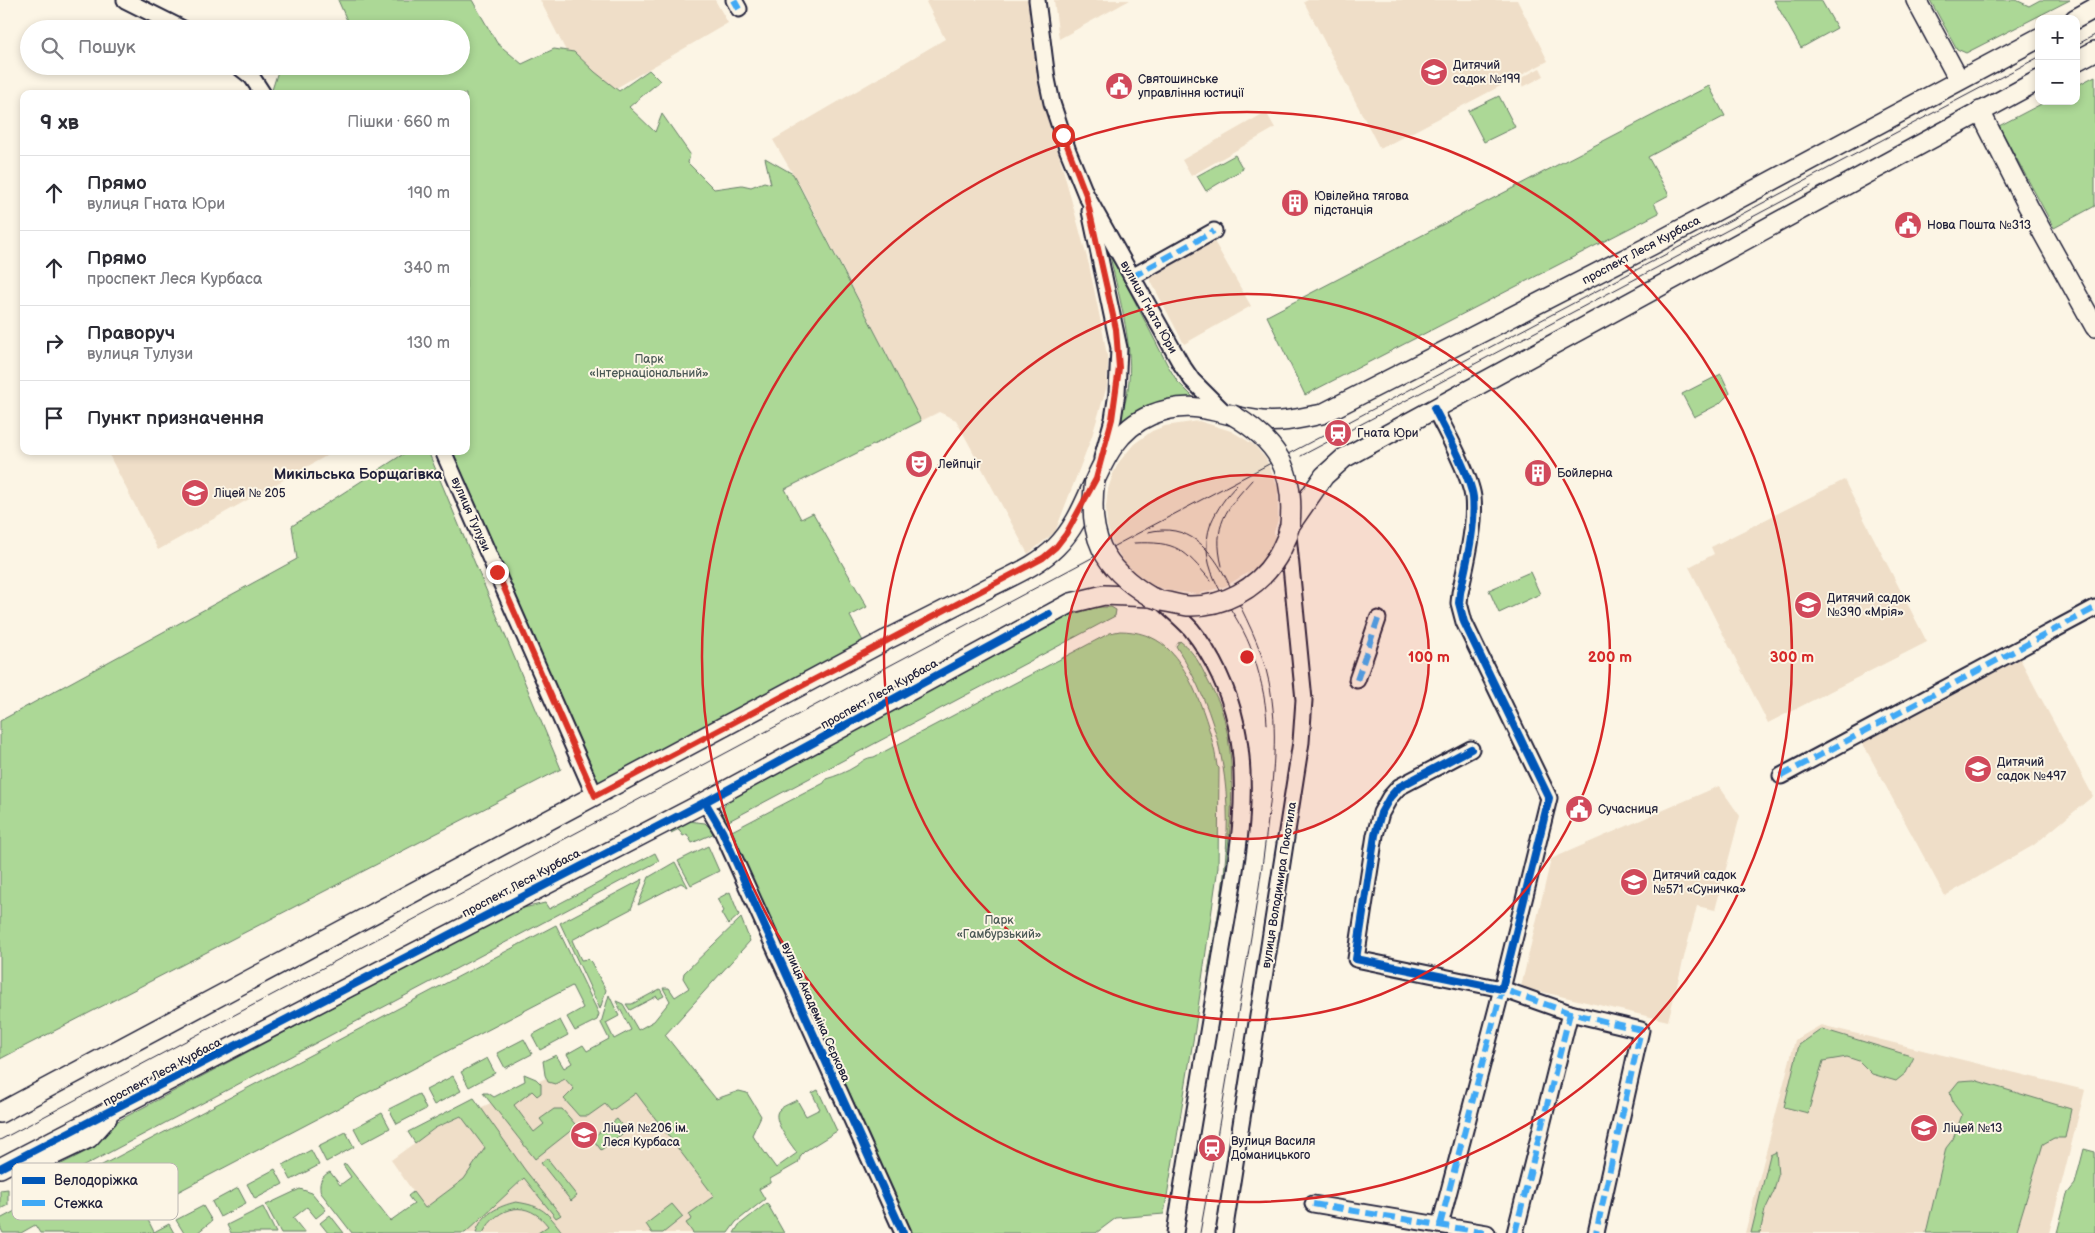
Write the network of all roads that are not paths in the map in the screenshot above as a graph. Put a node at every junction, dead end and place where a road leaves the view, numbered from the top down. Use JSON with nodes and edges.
{"nodes":[{"id":1,"x":125,"y":0,"type":"edge"},
{"id":2,"x":1037,"y":0,"type":"edge"},
{"id":3,"x":1916,"y":0,"type":"edge"},
{"id":4,"x":2095,"y":8,"type":"edge"},
{"id":5,"x":2080,"y":16,"type":"edge"},
{"id":6,"x":165,"y":20,"type":"edge"},
{"id":7,"x":2035,"y":40,"type":"edge"},
{"id":8,"x":2095,"y":51,"type":"edge"},
{"id":9,"x":2078,"y":60,"type":"edge"},
{"id":10,"x":249,"y":75,"type":"edge"},
{"id":11,"x":1959,"y":80,"type":"junction"},
{"id":12,"x":2035,"y":82,"type":"edge"},
{"id":13,"x":260,"y":90,"type":"edge"},
{"id":14,"x":1980,"y":111,"type":"junction"},
{"id":15,"x":1086,"y":195,"type":"junction"},
{"id":16,"x":1214,"y":231,"type":"dead end"},
{"id":17,"x":1132,"y":277,"type":"junction"},
{"id":18,"x":2095,"y":328,"type":"edge"},
{"id":19,"x":1434,"y":408,"type":"junction"},
{"id":20,"x":1227,"y":413,"type":"junction"},
{"id":21,"x":445,"y":455,"type":"edge"},
{"id":22,"x":1098,"y":473,"type":"junction"},
{"id":23,"x":1289,"y":530,"type":"junction"},
{"id":24,"x":1156,"y":599,"type":"junction"},
{"id":25,"x":2095,"y":608,"type":"edge"},
{"id":26,"x":1378,"y":618,"type":"dead end"},
{"id":27,"x":1357,"y":680,"type":"dead end"},
{"id":28,"x":1471,"y":749,"type":"dead end"},
{"id":29,"x":1780,"y":776,"type":"dead end"},
{"id":30,"x":595,"y":796,"type":"junction"},
{"id":31,"x":705,"y":802,"type":"junction"},
{"id":32,"x":1502,"y":989,"type":"junction"},
{"id":33,"x":1570,"y":1013,"type":"junction"},
{"id":34,"x":117,"y":1108,"type":"junction"},
{"id":35,"x":0,"y":1113,"type":"edge"},
{"id":36,"x":37,"y":1163,"type":"edge"},
{"id":37,"x":0,"y":1168,"type":"edge"},
{"id":38,"x":1313,"y":1204,"type":"dead end"},
{"id":39,"x":1440,"y":1225,"type":"junction"},
{"id":40,"x":902,"y":1233,"type":"edge"},
{"id":41,"x":1175,"y":1233,"type":"edge"},
{"id":42,"x":1224,"y":1233,"type":"edge"},
{"id":43,"x":1486,"y":1233,"type":"edge"},
{"id":44,"x":1515,"y":1233,"type":"edge"},
{"id":45,"x":1596,"y":1233,"type":"edge"}],
"edges":[{"from":1,"to":6,"type":"street"},
{"from":2,"to":15,"type":"street","name":"вулиця Гната Юри"},
{"from":3,"to":11,"type":"main road"},
{"from":4,"to":5,"type":"main road"},
{"from":7,"to":11,"type":"main road","name":"проспект Леся Курбаса"},
{"from":8,"to":9,"type":"main road"},
{"from":10,"to":13,"type":"street"},
{"from":11,"to":20,"type":"main road","name":"проспект Леся Курбаса"},
{"from":12,"to":14,"type":"main road"},
{"from":14,"to":18,"type":"main road"},
{"from":14,"to":19,"type":"main road"},
{"from":15,"to":17,"type":"street","name":"вулиця Гната Юри"},
{"from":15,"to":22,"type":"street","name":"вулиця Гната Юри"},
{"from":16,"to":17,"type":"street"},
{"from":17,"to":20,"type":"street","name":"вулиця Гната Юри"},
{"from":19,"to":23,"type":"main road"},
{"from":19,"to":32,"type":"street"},
{"from":20,"to":22,"type":"main road","name":"проспект Леся Курбаса"},
{"from":20,"to":23,"type":"main road","bridge":true},
{"from":21,"to":30,"type":"street","name":"вулиця Тулузи"},
{"from":22,"to":24,"type":"main road","bridge":true},
{"from":22,"to":30,"type":"main road"},
{"from":23,"to":24,"type":"main road","bridge":true},
{"from":23,"to":42,"type":"street","name":"вулиця Володимира Покотила"},
{"from":24,"to":31,"type":"main road","name":"проспект Леся Курбаса"},
{"from":24,"to":41,"type":"street"},
{"from":25,"to":29,"type":"street"},
{"from":26,"to":27,"type":"street"},
{"from":28,"to":32,"type":"street"},
{"from":30,"to":35,"type":"main road"},
{"from":31,"to":34,"type":"main road","name":"проспект Леся Курбаса"},
{"from":31,"to":40,"type":"street","name":"вулиця Академіка Сєркова"},
{"from":32,"to":33,"type":"street"},
{"from":32,"to":39,"type":"street"},
{"from":33,"to":44,"type":"street"},
{"from":33,"to":45,"type":"street"},
{"from":34,"to":36,"type":"main road"},
{"from":34,"to":37,"type":"main road","name":"проспект Леся Курбаса"},
{"from":38,"to":39,"type":"street"},
{"from":39,"to":43,"type":"street"}]}
